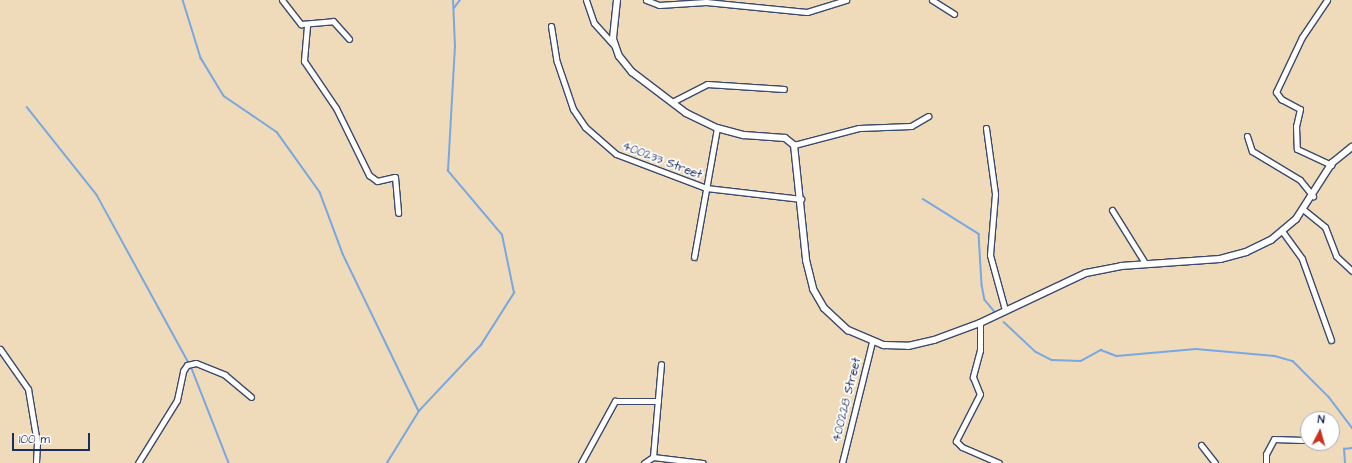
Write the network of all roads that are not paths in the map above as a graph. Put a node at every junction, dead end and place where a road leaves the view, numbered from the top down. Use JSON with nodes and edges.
{"nodes":[{"id":1,"x":282,"y":0,"type":"edge"},
{"id":2,"x":586,"y":0,"type":"edge"},
{"id":3,"x":618,"y":0,"type":"edge"},
{"id":4,"x":646,"y":0,"type":"edge"},
{"id":5,"x":846,"y":0,"type":"edge"},
{"id":6,"x":932,"y":0,"type":"edge"},
{"id":7,"x":1327,"y":0,"type":"edge"},
{"id":8,"x":954,"y":14,"type":"dead end"},
{"id":9,"x":307,"y":26,"type":"junction"},
{"id":10,"x":551,"y":26,"type":"dead end"},
{"id":11,"x":348,"y":39,"type":"dead end"},
{"id":12,"x":615,"y":46,"type":"junction"},
{"id":13,"x":784,"y":89,"type":"dead end"},
{"id":14,"x":672,"y":102,"type":"junction"},
{"id":15,"x":928,"y":116,"type":"dead end"},
{"id":16,"x":717,"y":128,"type":"junction"},
{"id":17,"x":986,"y":128,"type":"dead end"},
{"id":18,"x":1247,"y":136,"type":"dead end"},
{"id":19,"x":794,"y":145,"type":"junction"},
{"id":20,"x":1352,"y":147,"type":"edge"},
{"id":21,"x":1332,"y":165,"type":"junction"},
{"id":22,"x":706,"y":188,"type":"junction"},
{"id":23,"x":1313,"y":196,"type":"junction"},
{"id":24,"x":801,"y":199,"type":"junction"},
{"id":25,"x":1112,"y":210,"type":"dead end"},
{"id":26,"x":1304,"y":210,"type":"junction"},
{"id":27,"x":398,"y":213,"type":"dead end"},
{"id":28,"x":1282,"y":231,"type":"junction"},
{"id":29,"x":694,"y":257,"type":"dead end"},
{"id":30,"x":1145,"y":264,"type":"junction"},
{"id":31,"x":1352,"y":271,"type":"edge"},
{"id":32,"x":1005,"y":310,"type":"junction"},
{"id":33,"x":980,"y":323,"type":"junction"},
{"id":34,"x":1331,"y":340,"type":"dead end"},
{"id":35,"x":872,"y":342,"type":"junction"},
{"id":36,"x":0,"y":349,"type":"edge"},
{"id":37,"x":661,"y":364,"type":"dead end"},
{"id":38,"x":251,"y":397,"type":"dead end"},
{"id":39,"x":658,"y":401,"type":"junction"},
{"id":40,"x":1300,"y":440,"type":"edge"},
{"id":41,"x":1201,"y":445,"type":"dead end"},
{"id":42,"x":653,"y":457,"type":"junction"},
{"id":43,"x":36,"y":463,"type":"edge"},
{"id":44,"x":138,"y":463,"type":"edge"},
{"id":45,"x":581,"y":463,"type":"edge"},
{"id":46,"x":644,"y":463,"type":"edge"},
{"id":47,"x":703,"y":463,"type":"edge"},
{"id":48,"x":842,"y":463,"type":"edge"},
{"id":49,"x":999,"y":463,"type":"edge"},
{"id":50,"x":1215,"y":463,"type":"edge"},
{"id":51,"x":1266,"y":463,"type":"edge"}],
"edges":[{"from":1,"to":9,"type":"street"},
{"from":2,"to":12,"type":"street"},
{"from":3,"to":12,"type":"street"},
{"from":4,"to":5,"type":"street"},
{"from":6,"to":8,"type":"street"},
{"from":7,"to":21,"type":"street"},
{"from":9,"to":11,"type":"street"},
{"from":9,"to":27,"type":"street"},
{"from":10,"to":22,"type":"street","name":"400233 Street"},
{"from":12,"to":14,"type":"street"},
{"from":13,"to":14,"type":"street"},
{"from":14,"to":16,"type":"street"},
{"from":15,"to":19,"type":"street"},
{"from":16,"to":19,"type":"street"},
{"from":16,"to":22,"type":"street"},
{"from":17,"to":32,"type":"street"},
{"from":18,"to":23,"type":"street"},
{"from":19,"to":24,"type":"street"},
{"from":20,"to":21,"type":"street"},
{"from":21,"to":23,"type":"street"},
{"from":22,"to":24,"type":"street","name":"400233 Street"},
{"from":22,"to":29,"type":"street"},
{"from":23,"to":26,"type":"street"},
{"from":24,"to":35,"type":"street"},
{"from":25,"to":30,"type":"street"},
{"from":26,"to":28,"type":"street"},
{"from":26,"to":31,"type":"street"},
{"from":28,"to":30,"type":"street"},
{"from":28,"to":34,"type":"street"},
{"from":30,"to":32,"type":"street"},
{"from":32,"to":33,"type":"street"},
{"from":33,"to":35,"type":"street"},
{"from":33,"to":49,"type":"street"},
{"from":35,"to":48,"type":"street","name":"400228 Street"},
{"from":36,"to":43,"type":"street"},
{"from":37,"to":39,"type":"street"},
{"from":38,"to":44,"type":"street"},
{"from":39,"to":42,"type":"street"},
{"from":39,"to":45,"type":"street"},
{"from":40,"to":51,"type":"street"},
{"from":41,"to":50,"type":"street"},
{"from":42,"to":46,"type":"street"},
{"from":42,"to":47,"type":"street"}]}
